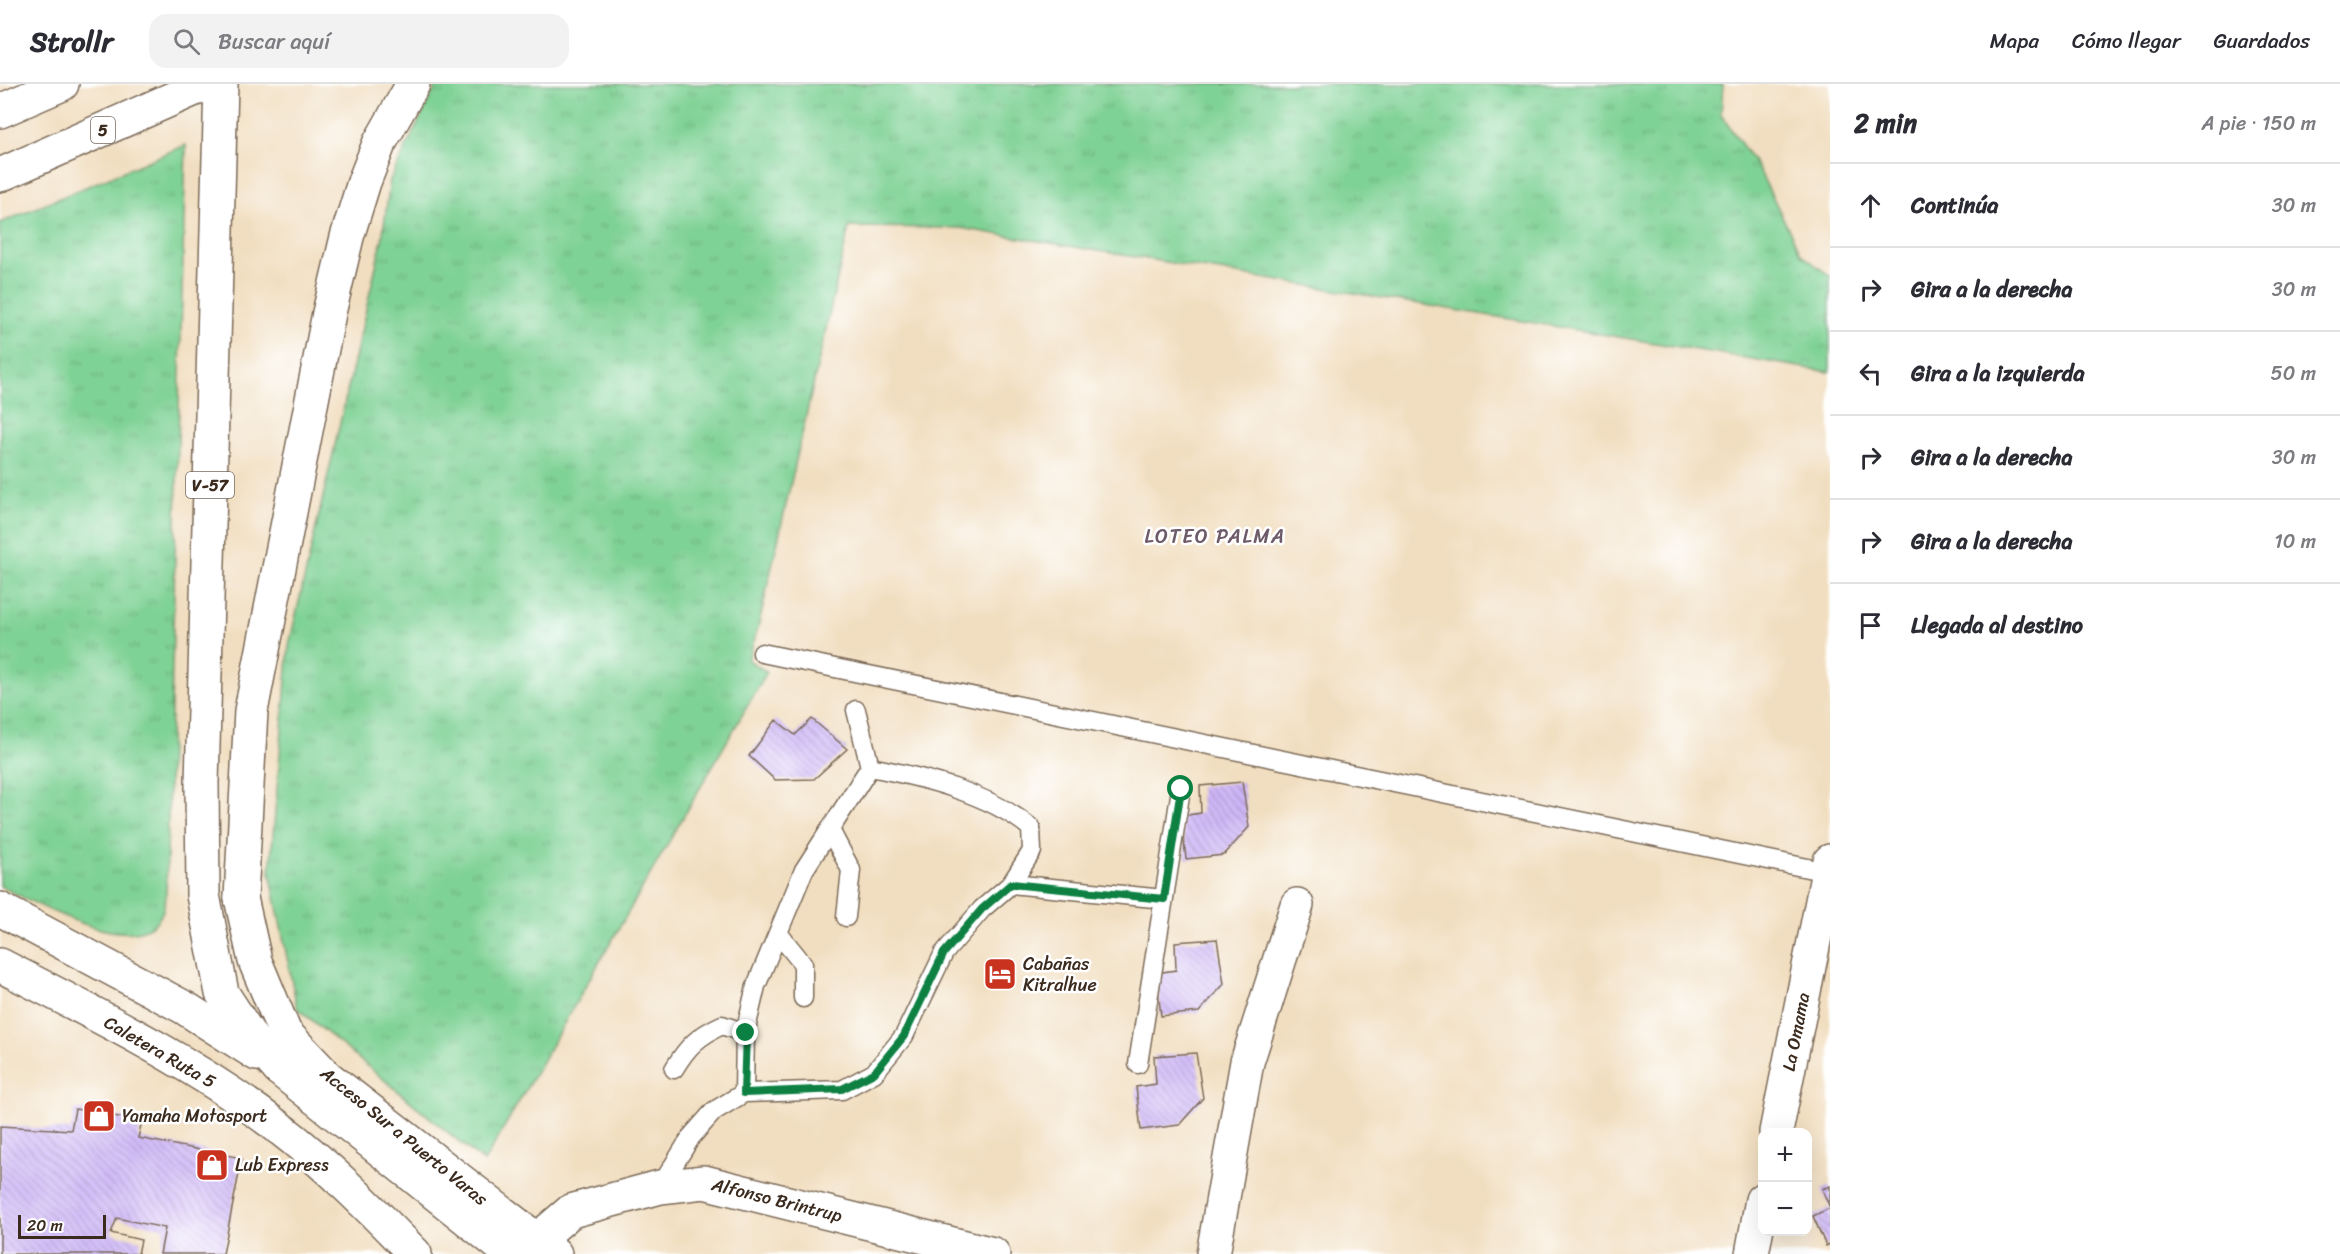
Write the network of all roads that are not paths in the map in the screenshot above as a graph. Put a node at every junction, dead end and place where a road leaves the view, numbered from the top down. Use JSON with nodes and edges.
{"nodes":[{"id":1,"x":62,"y":84,"type":"edge"},
{"id":2,"x":206,"y":84,"type":"edge"},
{"id":3,"x":221,"y":84,"type":"edge"},
{"id":4,"x":412,"y":84,"type":"edge"},
{"id":5,"x":0,"y":111,"type":"edge"},
{"id":6,"x":0,"y":175,"type":"edge"},
{"id":7,"x":762,"y":653,"type":"dead end"},
{"id":8,"x":856,"y":710,"type":"dead end"},
{"id":9,"x":870,"y":767,"type":"junction"},
{"id":10,"x":202,"y":783,"type":"junction"},
{"id":11,"x":1181,"y":789,"type":"dead end"},
{"id":12,"x":830,"y":830,"type":"junction"},
{"id":13,"x":1829,"y":866,"type":"edge"},
{"id":14,"x":1011,"y":884,"type":"junction"},
{"id":15,"x":241,"y":898,"type":"junction"},
{"id":16,"x":1164,"y":899,"type":"junction"},
{"id":17,"x":1297,"y":905,"type":"dead end"},
{"id":18,"x":0,"y":909,"type":"edge"},
{"id":19,"x":846,"y":917,"type":"dead end"},
{"id":20,"x":778,"y":933,"type":"junction"},
{"id":21,"x":0,"y":965,"type":"edge"},
{"id":22,"x":803,"y":998,"type":"dead end"},
{"id":23,"x":746,"y":1033,"type":"junction"},
{"id":24,"x":1138,"y":1064,"type":"dead end"},
{"id":25,"x":279,"y":1069,"type":"junction"},
{"id":26,"x":674,"y":1069,"type":"dead end"},
{"id":27,"x":744,"y":1093,"type":"junction"},
{"id":28,"x":1777,"y":1128,"type":"edge"},
{"id":29,"x":660,"y":1187,"type":"junction"},
{"id":30,"x":1758,"y":1222,"type":"edge"},
{"id":31,"x":534,"y":1250,"type":"edge"},
{"id":32,"x":415,"y":1254,"type":"edge"},
{"id":33,"x":993,"y":1254,"type":"edge"},
{"id":34,"x":1214,"y":1254,"type":"edge"},
{"id":35,"x":1752,"y":1254,"type":"edge"}],
"edges":[{"from":1,"to":5,"type":"main road"},
{"from":2,"to":6,"type":"main road","number":"5"},
{"from":3,"to":10,"type":"main road","number":"V-57"},
{"from":4,"to":15,"type":"main road"},
{"from":7,"to":13,"type":"lane"},
{"from":8,"to":9,"type":"lane"},
{"from":9,"to":12,"type":"lane"},
{"from":9,"to":14,"type":"lane"},
{"from":10,"to":15,"type":"main road","number":"V-57"},
{"from":10,"to":25,"type":"main road","number":"V-57"},
{"from":11,"to":16,"type":"lane"},
{"from":12,"to":19,"type":"lane"},
{"from":12,"to":20,"type":"lane"},
{"from":13,"to":28,"type":"main road","name":"La Omama"},
{"from":14,"to":16,"type":"lane"},
{"from":14,"to":27,"type":"lane"},
{"from":15,"to":31,"type":"main road","name":"Acceso Sur a Puerto Varas","number":"V-57"},
{"from":16,"to":24,"type":"lane"},
{"from":17,"to":34,"type":"main road"},
{"from":18,"to":25,"type":"main road"},
{"from":20,"to":22,"type":"lane"},
{"from":20,"to":23,"type":"lane"},
{"from":21,"to":32,"type":"main road","name":"Caletera Ruta 5"},
{"from":23,"to":26,"type":"lane"},
{"from":23,"to":27,"type":"lane"},
{"from":25,"to":31,"type":"main road","name":"Acceso Sur a Puerto Varas","number":"V-57"},
{"from":27,"to":29,"type":"lane"},
{"from":29,"to":31,"type":"main road","name":"Alfonso Brintrup"},
{"from":29,"to":33,"type":"main road","name":"Alfonso Brintrup"},
{"from":30,"to":35,"type":"main road"}]}
